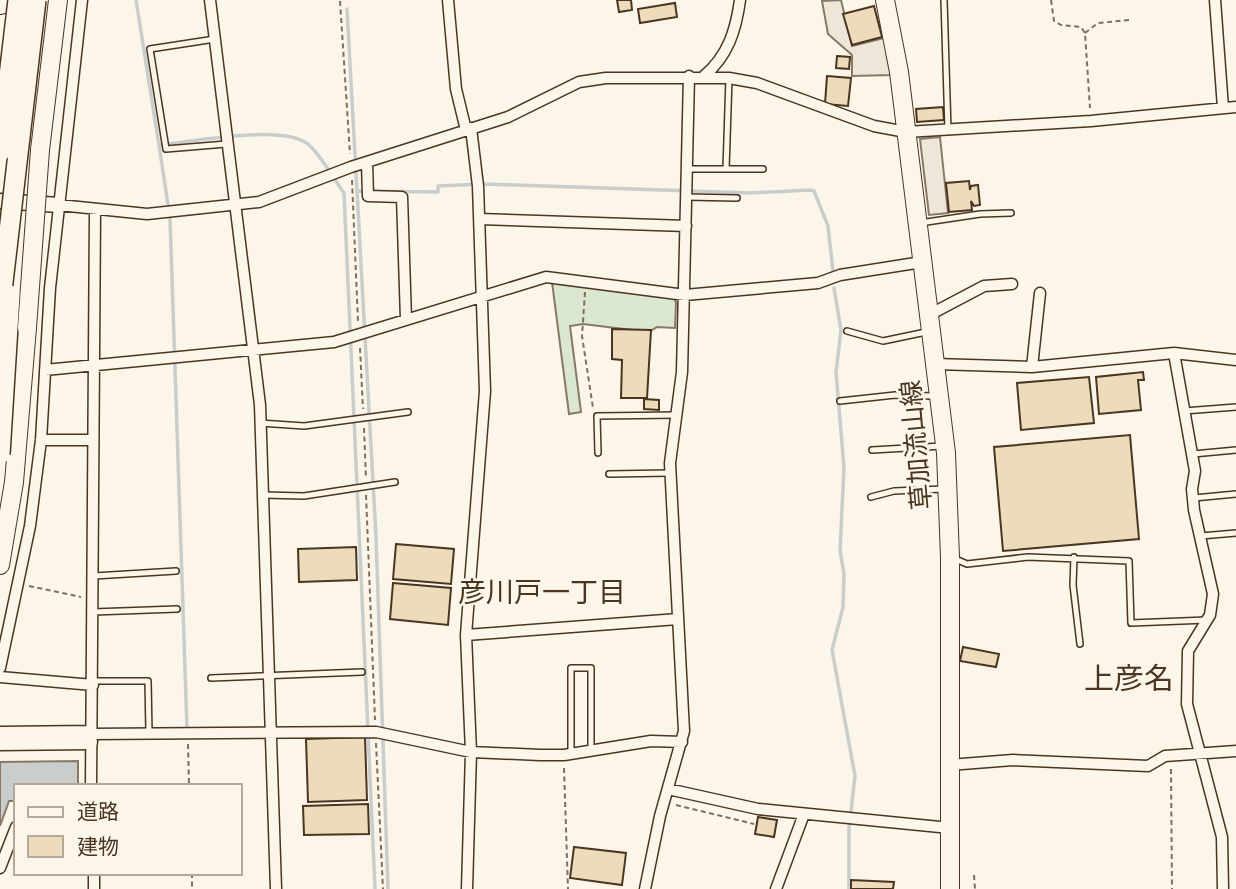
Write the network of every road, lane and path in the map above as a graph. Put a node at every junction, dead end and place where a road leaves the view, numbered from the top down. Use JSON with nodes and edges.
{"nodes":[{"id":1,"x":19,"y":0,"type":"edge"},
{"id":2,"x":36,"y":0,"type":"edge"},
{"id":3,"x":58,"y":0,"type":"edge"},
{"id":4,"x":82,"y":0,"type":"edge"},
{"id":5,"x":210,"y":0,"type":"edge"},
{"id":6,"x":448,"y":0,"type":"edge"},
{"id":7,"x":740,"y":0,"type":"edge"},
{"id":8,"x":885,"y":0,"type":"edge"},
{"id":9,"x":944,"y":0,"type":"edge"},
{"id":10,"x":1051,"y":0,"type":"edge"},
{"id":11,"x":1215,"y":0,"type":"edge"},
{"id":12,"x":340,"y":1,"type":"edge"},
{"id":13,"x":0,"y":5,"type":"edge"},
{"id":14,"x":1129,"y":20,"type":"dead end"},
{"id":15,"x":1085,"y":33,"type":"junction"},
{"id":16,"x":215,"y":40,"type":"junction"},
{"id":17,"x":689,"y":76,"type":"junction"},
{"id":18,"x":705,"y":76,"type":"junction"},
{"id":19,"x":729,"y":78,"type":"junction"},
{"id":20,"x":1236,"y":107,"type":"edge"},
{"id":21,"x":1223,"y":108,"type":"junction"},
{"id":22,"x":1091,"y":121,"type":"junction"},
{"id":23,"x":468,"y":129,"type":"junction"},
{"id":24,"x":948,"y":130,"type":"junction"},
{"id":25,"x":906,"y":132,"type":"junction"},
{"id":26,"x":226,"y":144,"type":"junction"},
{"id":27,"x":0,"y":152,"type":"edge"},
{"id":28,"x":367,"y":162,"type":"junction"},
{"id":29,"x":351,"y":167,"type":"junction"},
{"id":30,"x":687,"y":169,"type":"junction"},
{"id":31,"x":726,"y":169,"type":"junction"},
{"id":32,"x":764,"y":169,"type":"dead end"},
{"id":33,"x":15,"y":178,"type":"junction"},
{"id":34,"x":686,"y":197,"type":"junction"},
{"id":35,"x":737,"y":198,"type":"dead end"},
{"id":36,"x":0,"y":201,"type":"edge"},
{"id":37,"x":59,"y":205,"type":"junction"},
{"id":38,"x":233,"y":206,"type":"junction"},
{"id":39,"x":95,"y":211,"type":"junction"},
{"id":40,"x":1011,"y":213,"type":"dead end"},
{"id":41,"x":479,"y":219,"type":"junction"},
{"id":42,"x":918,"y":224,"type":"junction"},
{"id":43,"x":686,"y":226,"type":"junction"},
{"id":44,"x":922,"y":262,"type":"junction"},
{"id":45,"x":585,"y":281,"type":"junction"},
{"id":46,"x":1012,"y":284,"type":"dead end"},
{"id":47,"x":1040,"y":293,"type":"dead end"},
{"id":48,"x":685,"y":295,"type":"junction"},
{"id":49,"x":479,"y":297,"type":"junction"},
{"id":50,"x":0,"y":309,"type":"edge"},
{"id":51,"x":406,"y":319,"type":"junction"},
{"id":52,"x":930,"y":323,"type":"junction"},
{"id":53,"x":848,"y":331,"type":"dead end"},
{"id":54,"x":359,"y":334,"type":"junction"},
{"id":55,"x":252,"y":351,"type":"junction"},
{"id":56,"x":1174,"y":353,"type":"junction"},
{"id":57,"x":1236,"y":360,"type":"edge"},
{"id":58,"x":935,"y":364,"type":"junction"},
{"id":59,"x":94,"y":365,"type":"junction"},
{"id":60,"x":1032,"y":367,"type":"junction"},
{"id":61,"x":45,"y":370,"type":"junction"},
{"id":62,"x":939,"y":396,"type":"junction"},
{"id":63,"x":840,"y":401,"type":"dead end"},
{"id":64,"x":1236,"y":407,"type":"edge"},
{"id":65,"x":1184,"y":411,"type":"junction"},
{"id":66,"x":408,"y":412,"type":"dead end"},
{"id":67,"x":678,"y":415,"type":"junction"},
{"id":68,"x":597,"y":416,"type":"junction"},
{"id":69,"x":363,"y":418,"type":"junction"},
{"id":70,"x":260,"y":423,"type":"junction"},
{"id":71,"x":41,"y":440,"type":"junction"},
{"id":72,"x":93,"y":440,"type":"junction"},
{"id":73,"x":945,"y":446,"type":"junction"},
{"id":74,"x":872,"y":450,"type":"dead end"},
{"id":75,"x":1236,"y":450,"type":"edge"},
{"id":76,"x":598,"y":453,"type":"dead end"},
{"id":77,"x":0,"y":454,"type":"edge"},
{"id":78,"x":1193,"y":454,"type":"junction"},
{"id":79,"x":670,"y":473,"type":"junction"},
{"id":80,"x":609,"y":474,"type":"dead end"},
{"id":81,"x":395,"y":482,"type":"dead end"},
{"id":82,"x":366,"y":485,"type":"junction"},
{"id":83,"x":948,"y":489,"type":"junction"},
{"id":84,"x":1236,"y":494,"type":"edge"},
{"id":85,"x":261,"y":495,"type":"junction"},
{"id":86,"x":871,"y":497,"type":"dead end"},
{"id":87,"x":1193,"y":498,"type":"junction"},
{"id":88,"x":1236,"y":533,"type":"edge"},
{"id":89,"x":1201,"y":536,"type":"junction"},
{"id":90,"x":950,"y":557,"type":"junction"},
{"id":91,"x":1074,"y":557,"type":"junction"},
{"id":92,"x":0,"y":565,"type":"edge"},
{"id":93,"x":176,"y":571,"type":"dead end"},
{"id":94,"x":93,"y":576,"type":"junction"},
{"id":95,"x":29,"y":586,"type":"dead end"},
{"id":96,"x":177,"y":608,"type":"dead end"},
{"id":97,"x":93,"y":611,"type":"junction"},
{"id":98,"x":678,"y":619,"type":"junction"},
{"id":99,"x":1208,"y":620,"type":"junction"},
{"id":100,"x":466,"y":635,"type":"junction"},
{"id":101,"x":1080,"y":644,"type":"dead end"},
{"id":102,"x":0,"y":668,"type":"edge"},
{"id":103,"x":362,"y":672,"type":"dead end"},
{"id":104,"x":267,"y":676,"type":"junction"},
{"id":105,"x":0,"y":677,"type":"edge"},
{"id":106,"x":211,"y":678,"type":"dead end"},
{"id":107,"x":93,"y":683,"type":"junction"},
{"id":108,"x":269,"y":730,"type":"junction"},
{"id":109,"x":0,"y":732,"type":"edge"},
{"id":110,"x":188,"y":732,"type":"junction"},
{"id":111,"x":376,"y":732,"type":"junction"},
{"id":112,"x":149,"y":733,"type":"junction"},
{"id":113,"x":90,"y":736,"type":"junction"},
{"id":114,"x":682,"y":742,"type":"junction"},
{"id":115,"x":0,"y":743,"type":"edge"},
{"id":116,"x":591,"y":751,"type":"junction"},
{"id":117,"x":1236,"y":751,"type":"edge"},
{"id":118,"x":471,"y":752,"type":"junction"},
{"id":119,"x":567,"y":754,"type":"junction"},
{"id":120,"x":1199,"y":754,"type":"junction"},
{"id":121,"x":1171,"y":764,"type":"dead end"},
{"id":122,"x":949,"y":765,"type":"junction"},
{"id":123,"x":91,"y":784,"type":"edge"},
{"id":124,"x":189,"y":784,"type":"edge"},
{"id":125,"x":668,"y":789,"type":"junction"},
{"id":126,"x":664,"y":802,"type":"junction"},
{"id":127,"x":804,"y":814,"type":"junction"},
{"id":128,"x":754,"y":824,"type":"dead end"},
{"id":129,"x":950,"y":828,"type":"junction"},
{"id":130,"x":14,"y":832,"type":"edge"},
{"id":131,"x":0,"y":868,"type":"edge"},
{"id":132,"x":974,"y":875,"type":"dead end"},
{"id":133,"x":276,"y":889,"type":"edge"},
{"id":134,"x":383,"y":889,"type":"edge"},
{"id":135,"x":467,"y":889,"type":"edge"},
{"id":136,"x":568,"y":889,"type":"edge"},
{"id":137,"x":645,"y":889,"type":"edge"},
{"id":138,"x":776,"y":889,"type":"edge"},
{"id":139,"x":950,"y":889,"type":"edge"},
{"id":140,"x":975,"y":889,"type":"edge"},
{"id":141,"x":1172,"y":889,"type":"edge"},
{"id":142,"x":1223,"y":889,"type":"edge"}],
"edges":[{"from":1,"to":13,"type":"main road"},
{"from":1,"to":27,"type":"highway","bridge":true},
{"from":2,"to":33,"type":"highway","bridge":true},
{"from":3,"to":92,"type":"main road","bridge":true},
{"from":4,"to":37,"type":"street"},
{"from":5,"to":16,"type":"street"},
{"from":6,"to":23,"type":"street"},
{"from":7,"to":18,"type":"street"},
{"from":8,"to":25,"type":"main road","name":"草加流山線"},
{"from":9,"to":24,"type":"lane"},
{"from":10,"to":15,"type":"path"},
{"from":11,"to":21,"type":"street"},
{"from":12,"to":29,"type":"path"},
{"from":14,"to":15,"type":"path"},
{"from":15,"to":22,"type":"path"},
{"from":16,"to":26,"type":"street"},
{"from":16,"to":26,"type":"lane"},
{"from":17,"to":18,"type":"street"},
{"from":17,"to":23,"type":"street"},
{"from":17,"to":30,"type":"street"},
{"from":18,"to":19,"type":"street"},
{"from":19,"to":25,"type":"street"},
{"from":19,"to":31,"type":"lane"},
{"from":20,"to":21,"type":"street"},
{"from":21,"to":22,"type":"street"},
{"from":22,"to":24,"type":"street"},
{"from":23,"to":28,"type":"street"},
{"from":23,"to":41,"type":"street"},
{"from":24,"to":25,"type":"street"},
{"from":25,"to":42,"type":"main road","name":"草加流山線"},
{"from":26,"to":38,"type":"street"},
{"from":28,"to":29,"type":"street"},
{"from":28,"to":51,"type":"street"},
{"from":29,"to":38,"type":"street"},
{"from":29,"to":54,"type":"path"},
{"from":30,"to":31,"type":"lane"},
{"from":30,"to":34,"type":"street"},
{"from":31,"to":32,"type":"lane"},
{"from":33,"to":50,"type":"highway","bridge":true},
{"from":33,"to":77,"type":"highway","bridge":true},
{"from":34,"to":35,"type":"lane"},
{"from":34,"to":43,"type":"street"},
{"from":36,"to":37,"type":"street"},
{"from":37,"to":39,"type":"street"},
{"from":37,"to":61,"type":"street"},
{"from":38,"to":39,"type":"street"},
{"from":38,"to":55,"type":"street"},
{"from":39,"to":59,"type":"street"},
{"from":40,"to":42,"type":"lane"},
{"from":41,"to":43,"type":"street"},
{"from":41,"to":49,"type":"street"},
{"from":42,"to":44,"type":"main road","name":"草加流山線"},
{"from":43,"to":48,"type":"street"},
{"from":44,"to":48,"type":"street"},
{"from":44,"to":52,"type":"main road","name":"草加流山線"},
{"from":45,"to":48,"type":"street"},
{"from":45,"to":49,"type":"street"},
{"from":45,"to":68,"type":"path"},
{"from":46,"to":52,"type":"street"},
{"from":47,"to":60,"type":"street"},
{"from":48,"to":67,"type":"street"},
{"from":49,"to":51,"type":"street"},
{"from":49,"to":100,"type":"street"},
{"from":51,"to":54,"type":"street"},
{"from":52,"to":53,"type":"lane"},
{"from":52,"to":58,"type":"main road","name":"草加流山線"},
{"from":54,"to":55,"type":"street"},
{"from":54,"to":69,"type":"path"},
{"from":55,"to":59,"type":"street"},
{"from":55,"to":70,"type":"street"},
{"from":56,"to":57,"type":"street"},
{"from":56,"to":60,"type":"street"},
{"from":56,"to":65,"type":"street"},
{"from":58,"to":60,"type":"street"},
{"from":58,"to":62,"type":"main road","name":"草加流山線"},
{"from":59,"to":61,"type":"street"},
{"from":59,"to":72,"type":"street"},
{"from":61,"to":71,"type":"street"},
{"from":62,"to":63,"type":"lane"},
{"from":62,"to":73,"type":"main road","name":"草加流山線"},
{"from":64,"to":65,"type":"lane"},
{"from":65,"to":78,"type":"street"},
{"from":66,"to":69,"type":"lane"},
{"from":67,"to":68,"type":"lane"},
{"from":67,"to":79,"type":"street"},
{"from":68,"to":76,"type":"lane"},
{"from":69,"to":70,"type":"lane"},
{"from":69,"to":82,"type":"path"},
{"from":70,"to":85,"type":"street"},
{"from":71,"to":72,"type":"street"},
{"from":71,"to":102,"type":"street"},
{"from":72,"to":94,"type":"street"},
{"from":73,"to":74,"type":"lane"},
{"from":73,"to":83,"type":"main road","name":"草加流山線"},
{"from":75,"to":78,"type":"lane"},
{"from":78,"to":87,"type":"street"},
{"from":79,"to":80,"type":"lane"},
{"from":79,"to":98,"type":"street"},
{"from":81,"to":82,"type":"lane"},
{"from":82,"to":85,"type":"lane"},
{"from":82,"to":111,"type":"path"},
{"from":83,"to":86,"type":"lane"},
{"from":83,"to":90,"type":"main road","name":"草加流山線"},
{"from":84,"to":87,"type":"lane"},
{"from":85,"to":104,"type":"street"},
{"from":87,"to":89,"type":"street"},
{"from":88,"to":89,"type":"lane"},
{"from":89,"to":99,"type":"street"},
{"from":90,"to":91,"type":"lane"},
{"from":90,"to":122,"type":"main road","name":"草加流山線"},
{"from":91,"to":99,"type":"lane"},
{"from":91,"to":101,"type":"lane"},
{"from":93,"to":94,"type":"lane"},
{"from":94,"to":97,"type":"street"},
{"from":95,"to":97,"type":"path"},
{"from":96,"to":97,"type":"lane"},
{"from":97,"to":107,"type":"street"},
{"from":98,"to":100,"type":"street"},
{"from":98,"to":114,"type":"street"},
{"from":99,"to":120,"type":"street"},
{"from":100,"to":118,"type":"street"},
{"from":103,"to":104,"type":"lane"},
{"from":104,"to":106,"type":"lane"},
{"from":104,"to":108,"type":"street"},
{"from":105,"to":107,"type":"street"},
{"from":107,"to":112,"type":"lane"},
{"from":107,"to":113,"type":"street"},
{"from":108,"to":110,"type":"street"},
{"from":108,"to":111,"type":"street"},
{"from":108,"to":133,"type":"street"},
{"from":109,"to":113,"type":"street"},
{"from":110,"to":112,"type":"street"},
{"from":110,"to":124,"type":"path"},
{"from":111,"to":118,"type":"street"},
{"from":111,"to":134,"type":"path"},
{"from":112,"to":113,"type":"street"},
{"from":113,"to":115,"type":"street"},
{"from":113,"to":123,"type":"street"},
{"from":114,"to":116,"type":"street"},
{"from":114,"to":125,"type":"street"},
{"from":116,"to":119,"type":"street"},
{"from":116,"to":119,"type":"lane"},
{"from":117,"to":120,"type":"street"},
{"from":118,"to":119,"type":"street"},
{"from":118,"to":135,"type":"street"},
{"from":119,"to":136,"type":"path"},
{"from":120,"to":122,"type":"street"},
{"from":120,"to":142,"type":"street"},
{"from":121,"to":141,"type":"path"},
{"from":122,"to":129,"type":"main road","name":"草加流山線"},
{"from":125,"to":126,"type":"street"},
{"from":125,"to":127,"type":"street"},
{"from":126,"to":128,"type":"path"},
{"from":126,"to":137,"type":"street"},
{"from":127,"to":129,"type":"street"},
{"from":127,"to":138,"type":"street"},
{"from":129,"to":139,"type":"main road","name":"草加流山線"},
{"from":130,"to":131,"type":"street"},
{"from":132,"to":140,"type":"path"}]}
